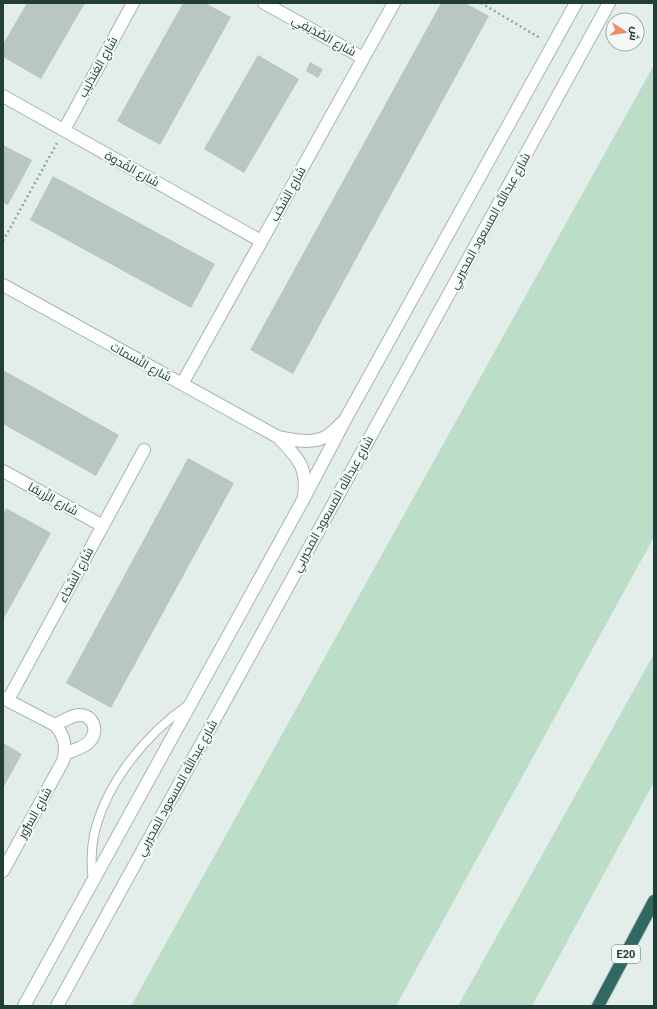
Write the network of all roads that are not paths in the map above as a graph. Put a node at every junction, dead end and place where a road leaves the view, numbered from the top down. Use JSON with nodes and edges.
{"nodes":[{"id":1,"x":133,"y":3,"type":"edge"},
{"id":2,"x":264,"y":3,"type":"edge"},
{"id":3,"x":394,"y":3,"type":"edge"},
{"id":4,"x":576,"y":3,"type":"edge"},
{"id":5,"x":609,"y":3,"type":"edge"},
{"id":6,"x":364,"y":58,"type":"junction"},
{"id":7,"x":3,"y":96,"type":"edge"},
{"id":8,"x":64,"y":130,"type":"junction"},
{"id":9,"x":261,"y":241,"type":"junction"},
{"id":10,"x":3,"y":285,"type":"edge"},
{"id":11,"x":182,"y":384,"type":"junction"},
{"id":12,"x":345,"y":420,"type":"junction"},
{"id":13,"x":278,"y":437,"type":"junction"},
{"id":14,"x":144,"y":450,"type":"dead end"},
{"id":15,"x":3,"y":471,"type":"edge"},
{"id":16,"x":303,"y":500,"type":"junction"},
{"id":17,"x":103,"y":526,"type":"junction"},
{"id":18,"x":6,"y":699,"type":"edge"},
{"id":19,"x":192,"y":702,"type":"junction"},
{"id":20,"x":55,"y":725,"type":"junction"},
{"id":21,"x":65,"y":754,"type":"junction"},
{"id":22,"x":3,"y":871,"type":"edge"},
{"id":23,"x":93,"y":881,"type":"junction"},
{"id":24,"x":654,"y":901,"type":"edge"},
{"id":25,"x":24,"y":1006,"type":"edge"},
{"id":26,"x":57,"y":1006,"type":"edge"},
{"id":27,"x":598,"y":1006,"type":"edge"}],
"edges":[{"from":1,"to":8,"type":"street","name":"شارع العَندَليب"},
{"from":2,"to":6,"type":"street","name":"شارع الصِّدَيفِي"},
{"from":3,"to":6,"type":"street","name":"شارع السُحُب"},
{"from":4,"to":12,"type":"street"},
{"from":5,"to":26,"type":"street","name":"شارع عبدالله المسعود المحيربي"},
{"from":6,"to":9,"type":"street","name":"شارع السُحُب"},
{"from":7,"to":8,"type":"street","name":"شارع القُدوة"},
{"from":8,"to":9,"type":"street","name":"شارع القُدوة"},
{"from":9,"to":11,"type":"street","name":"شارع السُحُب"},
{"from":10,"to":11,"type":"street","name":"شارع النَّسمات"},
{"from":11,"to":13,"type":"street","name":"شارع النَّسمات"},
{"from":12,"to":13,"type":"street","name":"شارع النَّسمات"},
{"from":12,"to":16,"type":"street"},
{"from":13,"to":16,"type":"street","name":"شارع النَّسمات"},
{"from":14,"to":17,"type":"street","name":"شارع السَّخاء"},
{"from":15,"to":17,"type":"street","name":"شارع الزِّريقا"},
{"from":16,"to":19,"type":"street"},
{"from":17,"to":18,"type":"street","name":"شارع السَّخاء"},
{"from":18,"to":20,"type":"street"},
{"from":19,"to":23,"type":"street"},
{"from":19,"to":23,"type":"lane"},
{"from":20,"to":21,"type":"street"},
{"from":20,"to":21,"type":"street"},
{"from":21,"to":22,"type":"street","name":"شارع السُّرُور"},
{"from":23,"to":25,"type":"street"},
{"from":24,"to":27,"type":"highway","number":"E20"}]}
